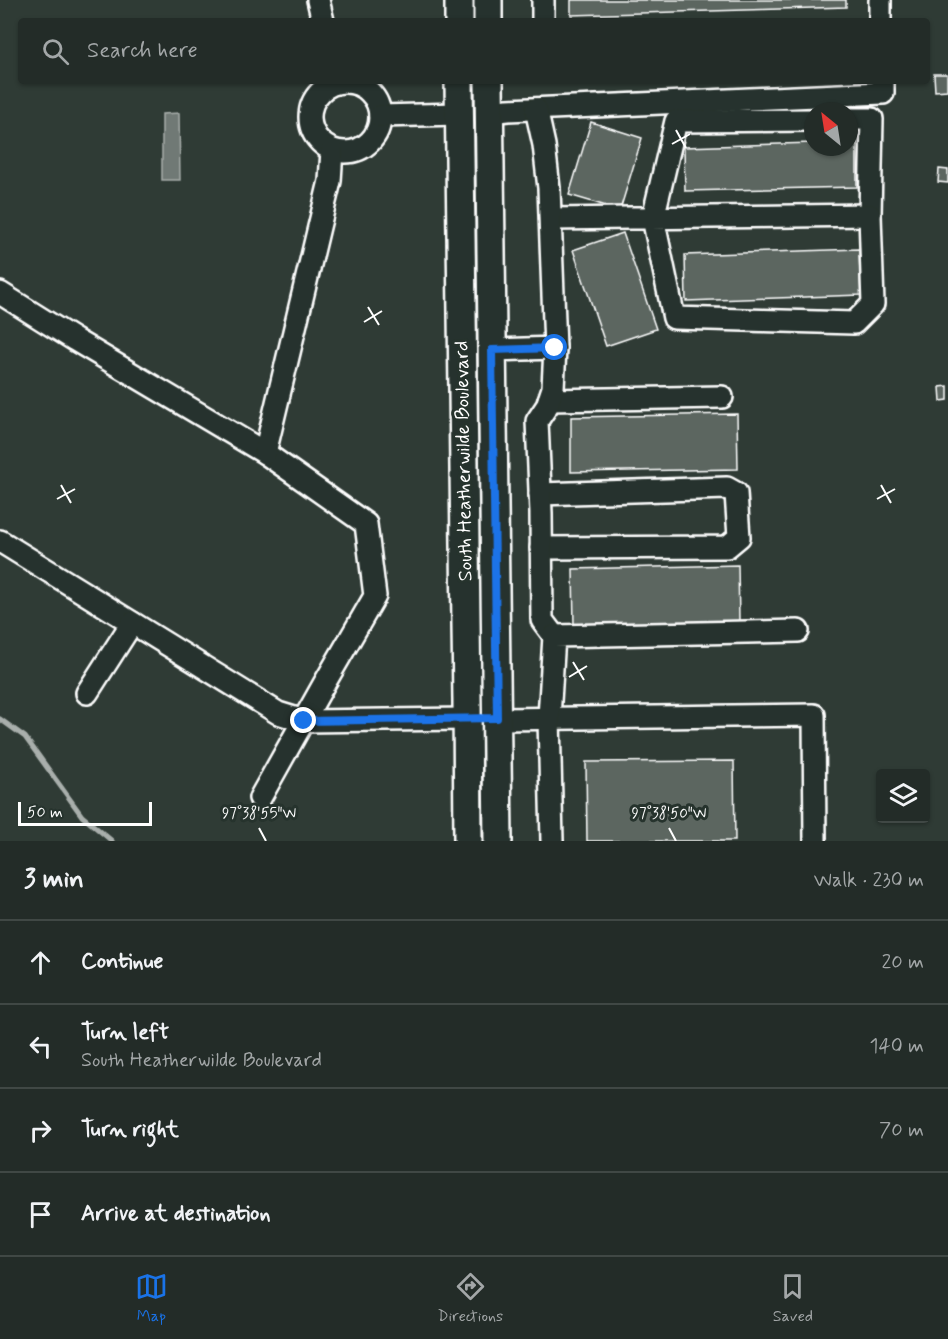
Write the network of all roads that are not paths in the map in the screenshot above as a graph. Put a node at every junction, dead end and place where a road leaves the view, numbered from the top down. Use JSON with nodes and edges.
{"nodes":[{"id":1,"x":318,"y":0,"type":"edge"},
{"id":2,"x":459,"y":0,"type":"edge"},
{"id":3,"x":488,"y":0,"type":"edge"},
{"id":4,"x":543,"y":0,"type":"edge"},
{"id":5,"x":880,"y":0,"type":"edge"},
{"id":6,"x":322,"y":18,"type":"edge"},
{"id":7,"x":459,"y":18,"type":"edge"},
{"id":8,"x":488,"y":18,"type":"edge"},
{"id":9,"x":543,"y":18,"type":"edge"},
{"id":10,"x":880,"y":18,"type":"edge"},
{"id":11,"x":334,"y":84,"type":"edge"},
{"id":12,"x":355,"y":84,"type":"edge"},
{"id":13,"x":459,"y":84,"type":"edge"},
{"id":14,"x":489,"y":84,"type":"edge"},
{"id":15,"x":883,"y":84,"type":"edge"},
{"id":16,"x":536,"y":109,"type":"junction"},
{"id":17,"x":489,"y":112,"type":"junction"},
{"id":18,"x":459,"y":114,"type":"junction"},
{"id":19,"x":380,"y":116,"type":"junction"},
{"id":20,"x":858,"y":119,"type":"edge"},
{"id":21,"x":804,"y":120,"type":"edge"},
{"id":22,"x":332,"y":150,"type":"junction"},
{"id":23,"x":870,"y":215,"type":"junction"},
{"id":24,"x":653,"y":218,"type":"junction"},
{"id":25,"x":551,"y":219,"type":"junction"},
{"id":26,"x":0,"y":293,"type":"edge"},
{"id":27,"x":555,"y":348,"type":"junction"},
{"id":28,"x":492,"y":350,"type":"junction"},
{"id":29,"x":722,"y":397,"type":"dead end"},
{"id":30,"x":549,"y":400,"type":"junction"},
{"id":31,"x":265,"y":453,"type":"junction"},
{"id":32,"x":540,"y":494,"type":"junction"},
{"id":33,"x":0,"y":541,"type":"edge"},
{"id":34,"x":542,"y":548,"type":"junction"},
{"id":35,"x":132,"y":623,"type":"junction"},
{"id":36,"x":798,"y":631,"type":"dead end"},
{"id":37,"x":554,"y":636,"type":"junction"},
{"id":38,"x":87,"y":693,"type":"dead end"},
{"id":39,"x":497,"y":718,"type":"junction"},
{"id":40,"x":549,"y":718,"type":"junction"},
{"id":41,"x":467,"y":719,"type":"junction"},
{"id":42,"x":304,"y":721,"type":"junction"},
{"id":43,"x":260,"y":798,"type":"dead end"},
{"id":44,"x":468,"y":841,"type":"edge"},
{"id":45,"x":498,"y":841,"type":"edge"},
{"id":46,"x":552,"y":841,"type":"edge"},
{"id":47,"x":815,"y":841,"type":"edge"}],
"edges":[{"from":1,"to":6,"type":"street"},
{"from":2,"to":7,"type":"main road"},
{"from":3,"to":8,"type":"main road"},
{"from":4,"to":9,"type":"street"},
{"from":5,"to":10,"type":"street"},
{"from":11,"to":22,"type":"street"},
{"from":12,"to":19,"type":"street"},
{"from":13,"to":18,"type":"main road","name":"South Heatherwilde Boulevard"},
{"from":14,"to":17,"type":"main road","name":"South Heatherwilde Boulevard"},
{"from":15,"to":16,"type":"street"},
{"from":16,"to":17,"type":"street"},
{"from":16,"to":25,"type":"street"},
{"from":17,"to":18,"type":"main road"},
{"from":17,"to":28,"type":"main road","name":"South Heatherwilde Boulevard"},
{"from":18,"to":19,"type":"street"},
{"from":18,"to":41,"type":"main road","name":"South Heatherwilde Boulevard"},
{"from":19,"to":22,"type":"street"},
{"from":20,"to":23,"type":"street"},
{"from":21,"to":24,"type":"street"},
{"from":22,"to":31,"type":"street"},
{"from":23,"to":24,"type":"street"},
{"from":23,"to":24,"type":"street"},
{"from":24,"to":25,"type":"street"},
{"from":25,"to":27,"type":"street"},
{"from":26,"to":31,"type":"street"},
{"from":27,"to":28,"type":"street"},
{"from":27,"to":30,"type":"street"},
{"from":28,"to":39,"type":"main road","name":"South Heatherwilde Boulevard"},
{"from":29,"to":30,"type":"street"},
{"from":30,"to":32,"type":"street"},
{"from":31,"to":42,"type":"street"},
{"from":32,"to":34,"type":"street"},
{"from":32,"to":34,"type":"street"},
{"from":33,"to":35,"type":"street"},
{"from":34,"to":37,"type":"street"},
{"from":35,"to":38,"type":"street"},
{"from":35,"to":42,"type":"street"},
{"from":36,"to":37,"type":"street"},
{"from":37,"to":40,"type":"street"},
{"from":39,"to":40,"type":"street"},
{"from":39,"to":41,"type":"main road"},
{"from":39,"to":45,"type":"main road","name":"South Heatherwilde Boulevard"},
{"from":40,"to":46,"type":"street"},
{"from":40,"to":47,"type":"street"},
{"from":41,"to":42,"type":"street"},
{"from":41,"to":44,"type":"main road","name":"South Heatherwilde Boulevard"},
{"from":42,"to":43,"type":"street"}]}
